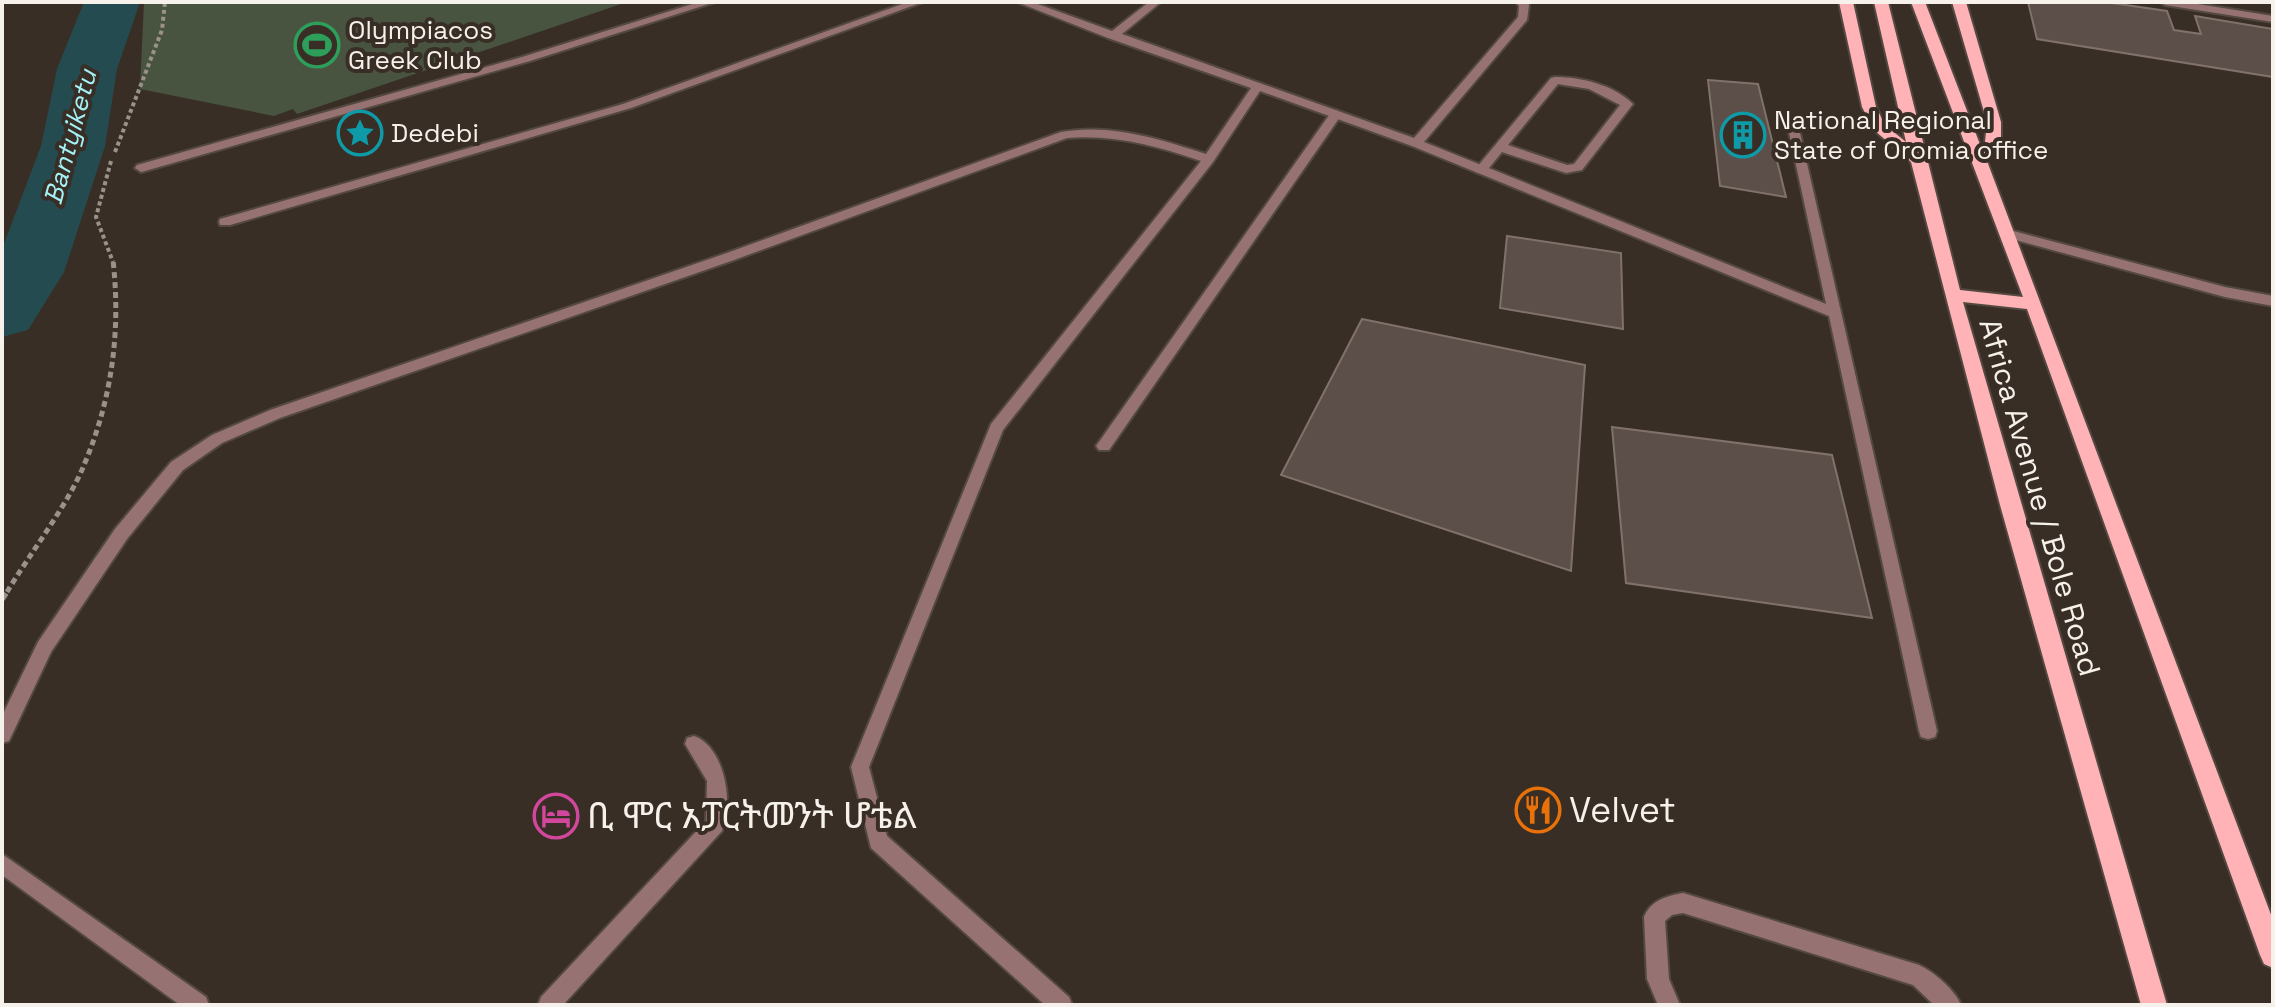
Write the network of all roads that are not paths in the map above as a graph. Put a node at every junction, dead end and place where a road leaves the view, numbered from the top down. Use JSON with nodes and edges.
{"nodes":[{"id":1,"x":710,"y":2,"type":"edge"},
{"id":2,"x":918,"y":2,"type":"edge"},
{"id":3,"x":1022,"y":2,"type":"edge"},
{"id":4,"x":1156,"y":2,"type":"edge"},
{"id":5,"x":1521,"y":2,"type":"edge"},
{"id":6,"x":1846,"y":2,"type":"edge"},
{"id":7,"x":1881,"y":2,"type":"edge"},
{"id":8,"x":1918,"y":2,"type":"edge"},
{"id":9,"x":1959,"y":2,"type":"edge"},
{"id":10,"x":2165,"y":2,"type":"edge"},
{"id":11,"x":2273,"y":19,"type":"edge"},
{"id":12,"x":1112,"y":36,"type":"junction"},
{"id":13,"x":1258,"y":86,"type":"junction"},
{"id":14,"x":1336,"y":114,"type":"junction"},
{"id":15,"x":1793,"y":123,"type":"dead end"},
{"id":16,"x":1416,"y":143,"type":"junction"},
{"id":17,"x":1500,"y":147,"type":"junction"},
{"id":18,"x":1915,"y":158,"type":"junction"},
{"id":19,"x":1209,"y":159,"type":"junction"},
{"id":20,"x":1978,"y":163,"type":"junction"},
{"id":21,"x":141,"y":168,"type":"dead end"},
{"id":22,"x":1481,"y":170,"type":"junction"},
{"id":23,"x":225,"y":222,"type":"dead end"},
{"id":24,"x":2006,"y":233,"type":"junction"},
{"id":25,"x":1952,"y":295,"type":"junction"},
{"id":26,"x":2273,"y":301,"type":"edge"},
{"id":27,"x":2034,"y":304,"type":"junction"},
{"id":28,"x":1835,"y":313,"type":"junction"},
{"id":29,"x":1104,"y":446,"type":"dead end"},
{"id":30,"x":1928,"y":731,"type":"dead end"},
{"id":31,"x":2,"y":735,"type":"edge"},
{"id":32,"x":694,"y":744,"type":"dead end"},
{"id":33,"x":2,"y":863,"type":"edge"},
{"id":34,"x":2273,"y":955,"type":"edge"},
{"id":35,"x":198,"y":1005,"type":"edge"},
{"id":36,"x":549,"y":1005,"type":"edge"},
{"id":37,"x":1061,"y":1005,"type":"edge"},
{"id":38,"x":1669,"y":1005,"type":"edge"},
{"id":39,"x":1950,"y":1005,"type":"edge"},
{"id":40,"x":2154,"y":1005,"type":"edge"}],
"edges":[{"from":1,"to":21,"type":"street"},
{"from":2,"to":23,"type":"street"},
{"from":3,"to":12,"type":"street"},
{"from":4,"to":12,"type":"street"},
{"from":5,"to":16,"type":"street"},
{"from":6,"to":18,"type":"main road"},
{"from":7,"to":18,"type":"main road","name":"Africa Avenue / Bole Road"},
{"from":8,"to":20,"type":"main road","name":"Africa Avenue / Bole Road"},
{"from":9,"to":20,"type":"main road"},
{"from":10,"to":11,"type":"street"},
{"from":12,"to":13,"type":"street"},
{"from":13,"to":14,"type":"street"},
{"from":13,"to":19,"type":"street"},
{"from":14,"to":16,"type":"street"},
{"from":14,"to":29,"type":"street"},
{"from":15,"to":28,"type":"street"},
{"from":16,"to":22,"type":"street"},
{"from":17,"to":17,"type":"street"},
{"from":17,"to":22,"type":"street"},
{"from":18,"to":25,"type":"main road","name":"Africa Avenue / Bole Road"},
{"from":19,"to":31,"type":"street"},
{"from":19,"to":37,"type":"street"},
{"from":20,"to":24,"type":"main road","name":"Africa Avenue / Bole Road"},
{"from":22,"to":28,"type":"street"},
{"from":24,"to":26,"type":"street"},
{"from":24,"to":27,"type":"main road","name":"Africa Avenue / Bole Road"},
{"from":25,"to":27,"type":"main road"},
{"from":25,"to":40,"type":"main road","name":"Africa Avenue / Bole Road"},
{"from":27,"to":34,"type":"main road","name":"Africa Avenue / Bole Road"},
{"from":28,"to":30,"type":"street"},
{"from":32,"to":36,"type":"street"},
{"from":33,"to":35,"type":"street"},
{"from":38,"to":39,"type":"street"}]}
